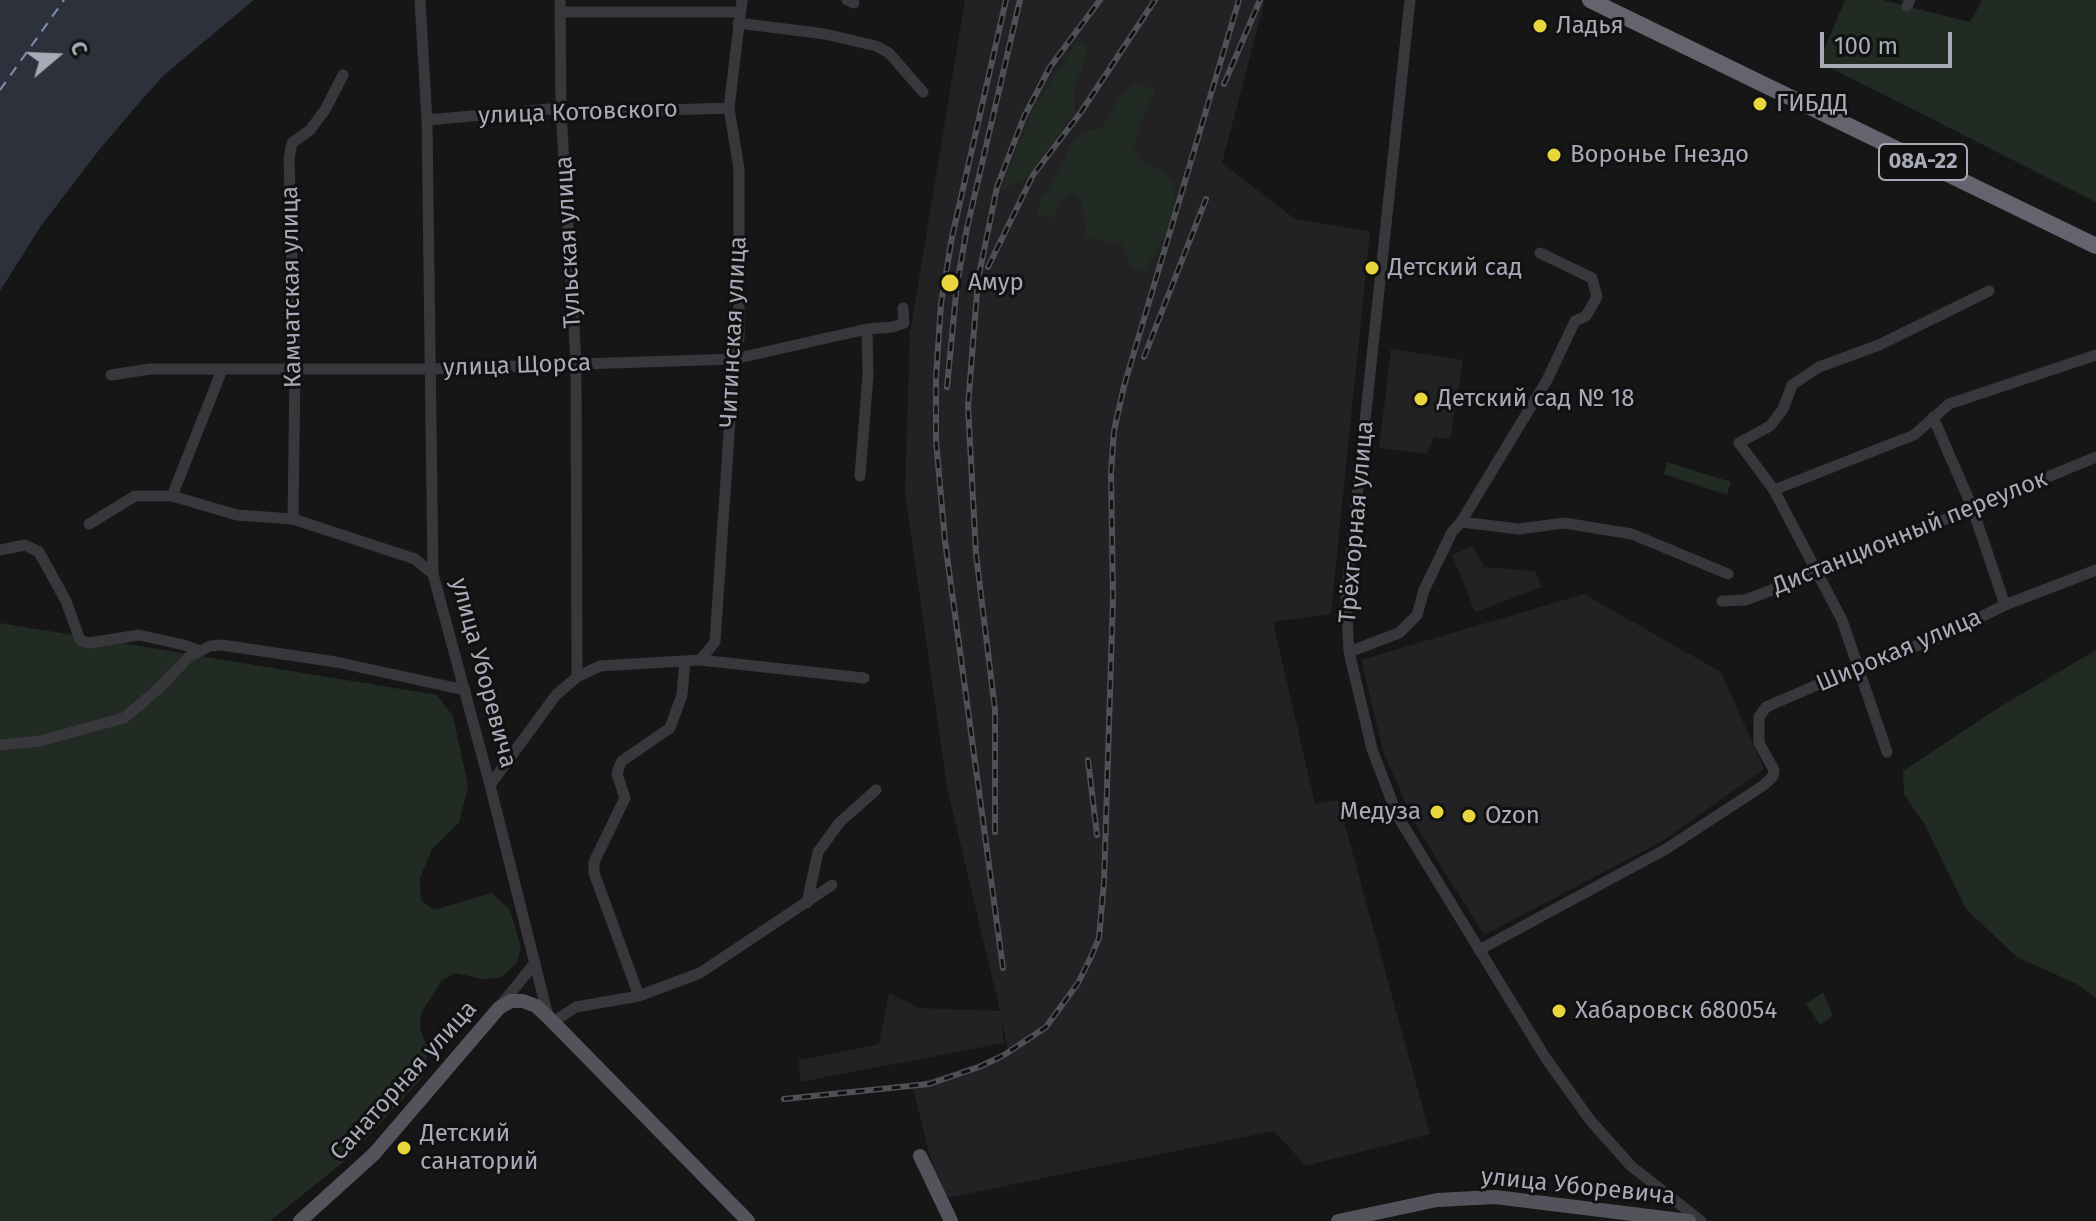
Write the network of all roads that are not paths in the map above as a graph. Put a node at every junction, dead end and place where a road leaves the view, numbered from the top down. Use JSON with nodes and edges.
{"nodes":[{"id":1,"x":420,"y":0,"type":"edge"},
{"id":2,"x":1410,"y":0,"type":"edge"},
{"id":3,"x":1590,"y":0,"type":"edge"},
{"id":4,"x":560,"y":6,"type":"edge"},
{"id":5,"x":740,"y":12,"type":"edge"},
{"id":6,"x":343,"y":75,"type":"dead end"},
{"id":7,"x":923,"y":92,"type":"dead end"},
{"id":8,"x":729,"y":108,"type":"junction"},
{"id":9,"x":561,"y":111,"type":"junction"},
{"id":10,"x":427,"y":120,"type":"junction"},
{"id":11,"x":2096,"y":246,"type":"edge"},
{"id":12,"x":1540,"y":253,"type":"dead end"},
{"id":13,"x":1989,"y":291,"type":"dead end"},
{"id":14,"x":903,"y":308,"type":"dead end"},
{"id":15,"x":867,"y":329,"type":"junction"},
{"id":16,"x":2096,"y":355,"type":"edge"},
{"id":17,"x":734,"y":359,"type":"junction"},
{"id":18,"x":576,"y":363,"type":"junction"},
{"id":19,"x":295,"y":369,"type":"junction"},
{"id":20,"x":429,"y":369,"type":"junction"},
{"id":21,"x":222,"y":370,"type":"junction"},
{"id":22,"x":111,"y":375,"type":"dead end"},
{"id":23,"x":1933,"y":417,"type":"junction"},
{"id":24,"x":2096,"y":457,"type":"edge"},
{"id":25,"x":860,"y":476,"type":"dead end"},
{"id":26,"x":1774,"y":490,"type":"junction"},
{"id":27,"x":172,"y":496,"type":"junction"},
{"id":28,"x":1972,"y":507,"type":"junction"},
{"id":29,"x":293,"y":519,"type":"junction"},
{"id":30,"x":1461,"y":522,"type":"junction"},
{"id":31,"x":89,"y":524,"type":"dead end"},
{"id":32,"x":0,"y":550,"type":"edge"},
{"id":33,"x":2096,"y":570,"type":"edge"},
{"id":34,"x":1818,"y":573,"type":"junction"},
{"id":35,"x":433,"y":574,"type":"junction"},
{"id":36,"x":1728,"y":574,"type":"dead end"},
{"id":37,"x":1722,"y":601,"type":"dead end"},
{"id":38,"x":2005,"y":605,"type":"junction"},
{"id":39,"x":200,"y":651,"type":"junction"},
{"id":40,"x":1349,"y":652,"type":"junction"},
{"id":41,"x":700,"y":660,"type":"junction"},
{"id":42,"x":685,"y":661,"type":"junction"},
{"id":43,"x":1859,"y":667,"type":"junction"},
{"id":44,"x":577,"y":677,"type":"junction"},
{"id":45,"x":864,"y":678,"type":"dead end"},
{"id":46,"x":465,"y":690,"type":"junction"},
{"id":47,"x":0,"y":745,"type":"edge"},
{"id":48,"x":1887,"y":752,"type":"dead end"},
{"id":49,"x":490,"y":785,"type":"junction"},
{"id":50,"x":876,"y":790,"type":"dead end"},
{"id":51,"x":832,"y":885,"type":"dead end"},
{"id":52,"x":807,"y":903,"type":"junction"},
{"id":53,"x":1479,"y":950,"type":"junction"},
{"id":54,"x":535,"y":963,"type":"junction"},
{"id":55,"x":639,"y":996,"type":"junction"},
{"id":56,"x":499,"y":1008,"type":"junction"},
{"id":57,"x":550,"y":1020,"type":"junction"},
{"id":58,"x":920,"y":1156,"type":"dead end"},
{"id":59,"x":1672,"y":1198,"type":"junction"},
{"id":60,"x":1416,"y":1205,"type":"junction"},
{"id":61,"x":1667,"y":1218,"type":"junction"},
{"id":62,"x":300,"y":1221,"type":"edge"},
{"id":63,"x":748,"y":1221,"type":"edge"},
{"id":64,"x":951,"y":1221,"type":"edge"},
{"id":65,"x":1338,"y":1221,"type":"edge"},
{"id":66,"x":1409,"y":1221,"type":"edge"},
{"id":67,"x":1689,"y":1221,"type":"edge"},
{"id":68,"x":1701,"y":1221,"type":"edge"}],
"edges":[{"from":1,"to":10,"type":"street","name":"улица Уборевича"},
{"from":2,"to":40,"type":"street","name":"Трёхгорная улица"},
{"from":3,"to":11,"type":"highway","number":"08А-22"},
{"from":4,"to":5,"type":"street"},
{"from":4,"to":9,"type":"street","name":"Тульская улица"},
{"from":5,"to":7,"type":"street"},
{"from":5,"to":8,"type":"street","name":"Читинская улица"},
{"from":6,"to":19,"type":"street","name":"Камчатская улица"},
{"from":8,"to":9,"type":"street","name":"улица Котовского"},
{"from":8,"to":17,"type":"street","name":"Читинская улица"},
{"from":9,"to":10,"type":"street","name":"улица Котовского"},
{"from":9,"to":18,"type":"street","name":"Тульская улица"},
{"from":10,"to":20,"type":"street","name":"улица Уборевича"},
{"from":12,"to":30,"type":"street"},
{"from":13,"to":26,"type":"street"},
{"from":14,"to":15,"type":"street","name":"улица Щорса"},
{"from":15,"to":17,"type":"street","name":"улица Щорса"},
{"from":15,"to":25,"type":"street"},
{"from":16,"to":23,"type":"street"},
{"from":17,"to":18,"type":"street","name":"улица Щорса"},
{"from":17,"to":41,"type":"street","name":"Читинская улица"},
{"from":18,"to":20,"type":"street","name":"улица Щорса"},
{"from":18,"to":44,"type":"street","name":"Тульская улица"},
{"from":19,"to":20,"type":"street","name":"улица Щорса"},
{"from":19,"to":21,"type":"street","name":"улица Щорса"},
{"from":19,"to":29,"type":"street","name":"Камчатская улица"},
{"from":20,"to":35,"type":"street","name":"улица Уборевича"},
{"from":21,"to":22,"type":"street","name":"улица Щорса"},
{"from":21,"to":27,"type":"street"},
{"from":23,"to":26,"type":"street"},
{"from":23,"to":28,"type":"street"},
{"from":24,"to":28,"type":"street","name":"Дистанционный переулок"},
{"from":26,"to":34,"type":"street"},
{"from":27,"to":29,"type":"street"},
{"from":27,"to":31,"type":"street"},
{"from":28,"to":34,"type":"street","name":"Дистанционный переулок"},
{"from":28,"to":38,"type":"street"},
{"from":29,"to":35,"type":"street"},
{"from":30,"to":36,"type":"street"},
{"from":30,"to":40,"type":"street"},
{"from":32,"to":39,"type":"street"},
{"from":33,"to":38,"type":"street","name":"Широкая улица"},
{"from":34,"to":37,"type":"street","name":"Дистанционный переулок"},
{"from":34,"to":43,"type":"street"},
{"from":35,"to":46,"type":"street","name":"улица Уборевича"},
{"from":38,"to":43,"type":"street","name":"Широкая улица"},
{"from":39,"to":46,"type":"street"},
{"from":39,"to":47,"type":"street"},
{"from":40,"to":53,"type":"street","name":"Трёхгорная улица"},
{"from":41,"to":42,"type":"street"},
{"from":41,"to":45,"type":"street"},
{"from":42,"to":44,"type":"street"},
{"from":42,"to":55,"type":"street"},
{"from":43,"to":48,"type":"street"},
{"from":43,"to":53,"type":"street","name":"Широкая улица"},
{"from":44,"to":49,"type":"street"},
{"from":46,"to":49,"type":"street","name":"улица Уборевича"},
{"from":49,"to":54,"type":"street","name":"улица Уборевича"},
{"from":50,"to":52,"type":"street"},
{"from":51,"to":52,"type":"street"},
{"from":52,"to":55,"type":"street"},
{"from":53,"to":59,"type":"street","name":"Трёхгорная улица"},
{"from":54,"to":56,"type":"street"},
{"from":54,"to":57,"type":"street","name":"улица Уборевича"},
{"from":55,"to":57,"type":"street"},
{"from":56,"to":57,"type":"main road","name":"Санаторная улица"},
{"from":56,"to":62,"type":"main road","name":"Санаторная улица"},
{"from":57,"to":63,"type":"main road"},
{"from":58,"to":64,"type":"main road"},
{"from":59,"to":61,"type":"street"},
{"from":59,"to":68,"type":"street","name":"Трёхгорная улица"},
{"from":60,"to":61,"type":"main road","name":"улица Уборевича"},
{"from":60,"to":65,"type":"main road","name":"улица Уборевича"},
{"from":60,"to":66,"type":"main road"},
{"from":61,"to":67,"type":"main road","name":"улица Уборевича"}]}
